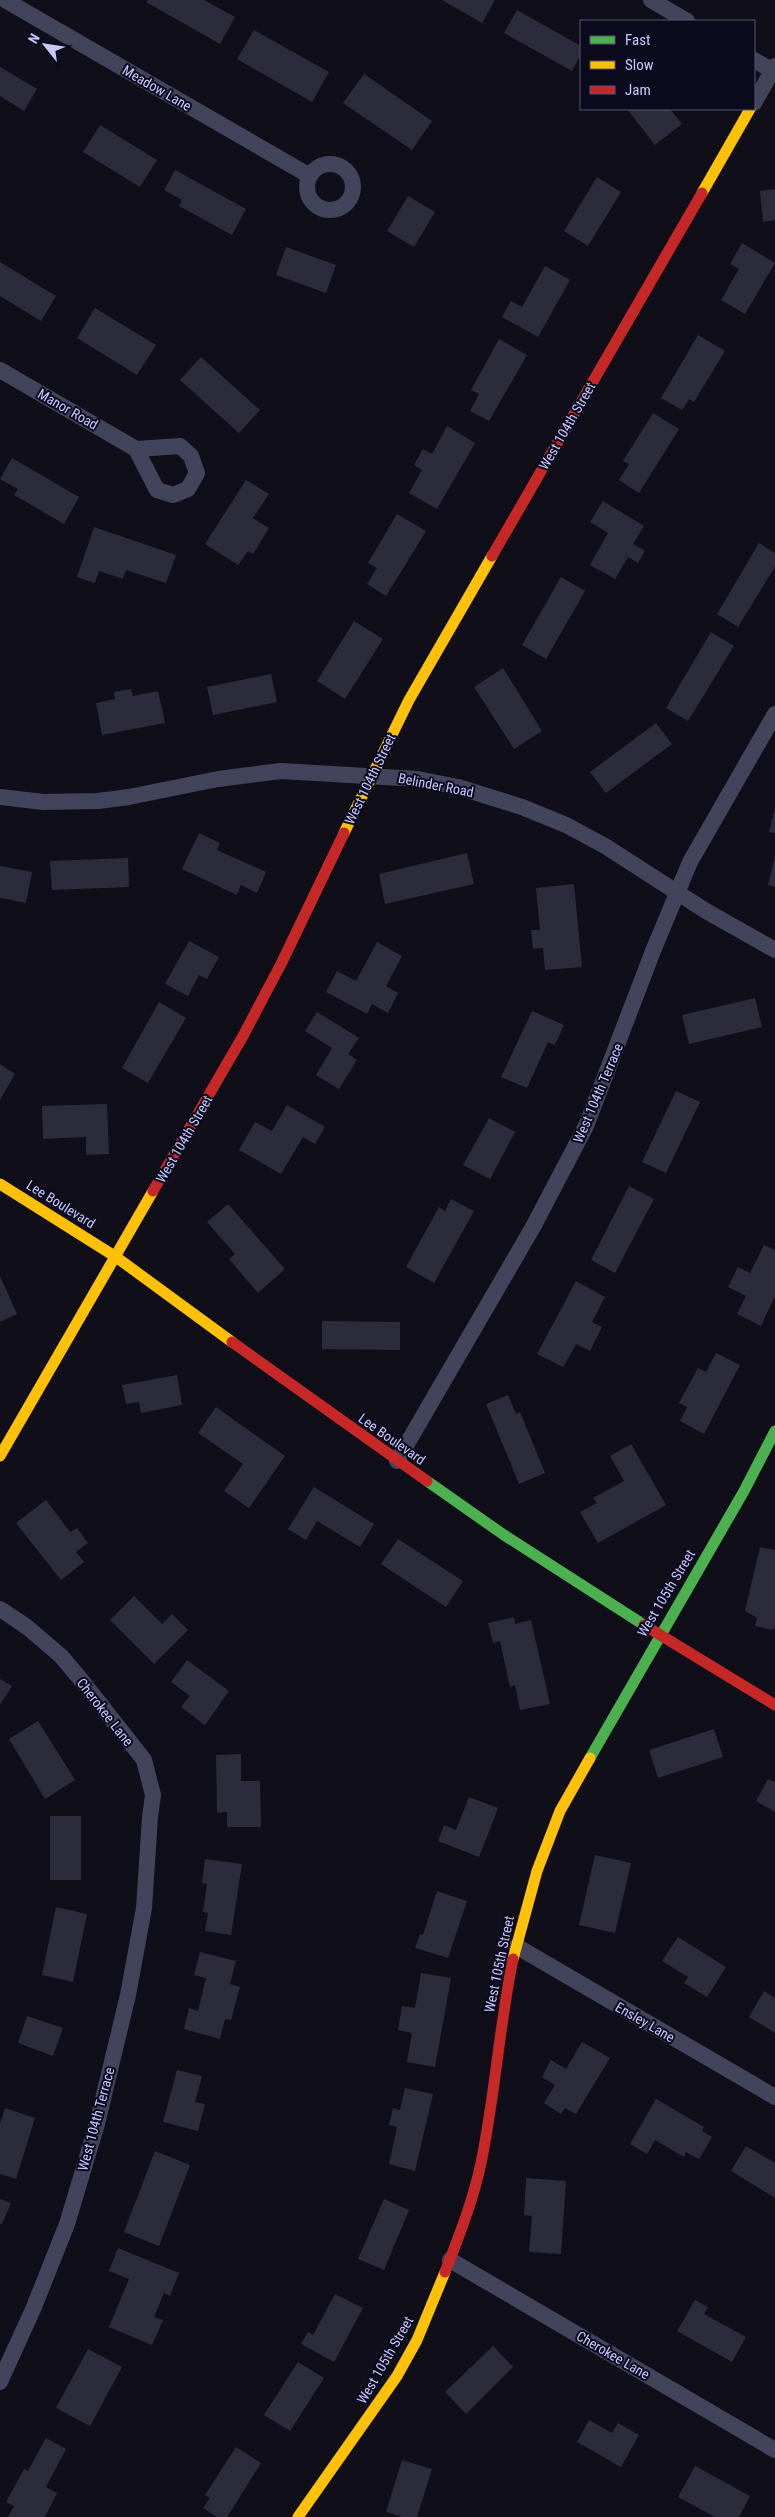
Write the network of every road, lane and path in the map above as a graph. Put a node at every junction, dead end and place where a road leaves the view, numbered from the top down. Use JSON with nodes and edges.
{"nodes":[{"id":1,"x":5,"y":0,"type":"edge"},
{"id":2,"x":651,"y":0,"type":"edge"},
{"id":3,"x":685,"y":20,"type":"edge"},
{"id":4,"x":755,"y":60,"type":"edge"},
{"id":5,"x":774,"y":70,"type":"edge"},
{"id":6,"x":755,"y":101,"type":"edge"},
{"id":7,"x":749,"y":110,"type":"edge"},
{"id":8,"x":310,"y":176,"type":"dead end"},
{"id":9,"x":0,"y":370,"type":"edge"},
{"id":10,"x":136,"y":449,"type":"dead end"},
{"id":11,"x":775,"y":714,"type":"edge"},
{"id":12,"x":371,"y":775,"type":"junction"},
{"id":13,"x":0,"y":797,"type":"edge"},
{"id":14,"x":677,"y":892,"type":"junction"},
{"id":15,"x":775,"y":950,"type":"edge"},
{"id":16,"x":0,"y":1184,"type":"edge"},
{"id":17,"x":116,"y":1257,"type":"junction"},
{"id":18,"x":775,"y":1431,"type":"edge"},
{"id":19,"x":0,"y":1456,"type":"edge"},
{"id":20,"x":397,"y":1461,"type":"junction"},
{"id":21,"x":0,"y":1609,"type":"edge"},
{"id":22,"x":659,"y":1635,"type":"junction"},
{"id":23,"x":775,"y":1706,"type":"edge"},
{"id":24,"x":148,"y":1844,"type":"joint"},
{"id":25,"x":516,"y":1946,"type":"junction"},
{"id":26,"x":775,"y":2097,"type":"edge"},
{"id":27,"x":450,"y":2260,"type":"junction"},
{"id":28,"x":0,"y":2382,"type":"edge"},
{"id":29,"x":775,"y":2450,"type":"edge"},
{"id":30,"x":298,"y":2517,"type":"edge"}],
"edges":[{"from":1,"to":8,"type":"street","name":"Meadow Lane"},
{"from":2,"to":3,"type":"street"},
{"from":4,"to":5,"type":"street"},
{"from":5,"to":6,"type":"street"},
{"from":7,"to":12,"type":"street","name":"West 104th Street"},
{"from":9,"to":10,"type":"street","name":"Manor Road"},
{"from":11,"to":14,"type":"street","name":"West 104th Terrace"},
{"from":12,"to":13,"type":"street","name":"Belinder Road"},
{"from":12,"to":14,"type":"street","name":"Belinder Road"},
{"from":12,"to":17,"type":"street","name":"West 104th Street"},
{"from":14,"to":15,"type":"street","name":"Belinder Road"},
{"from":14,"to":20,"type":"street","name":"West 104th Terrace"},
{"from":16,"to":17,"type":"street","name":"Lee Boulevard"},
{"from":17,"to":19,"type":"street","name":"West 104th Street"},
{"from":17,"to":20,"type":"street","name":"Lee Boulevard"},
{"from":18,"to":22,"type":"street","name":"West 105th Street"},
{"from":20,"to":22,"type":"street","name":"Lee Boulevard"},
{"from":21,"to":24,"type":"street","name":"Cherokee Lane"},
{"from":22,"to":23,"type":"street","name":"Lee Boulevard"},
{"from":22,"to":25,"type":"street","name":"West 105th Street"},
{"from":24,"to":28,"type":"street","name":"West 104th Terrace"},
{"from":25,"to":26,"type":"street","name":"Ensley Lane"},
{"from":25,"to":27,"type":"street","name":"West 105th Street"},
{"from":27,"to":29,"type":"street","name":"Cherokee Lane"},
{"from":27,"to":30,"type":"street","name":"West 105th Street"}]}
